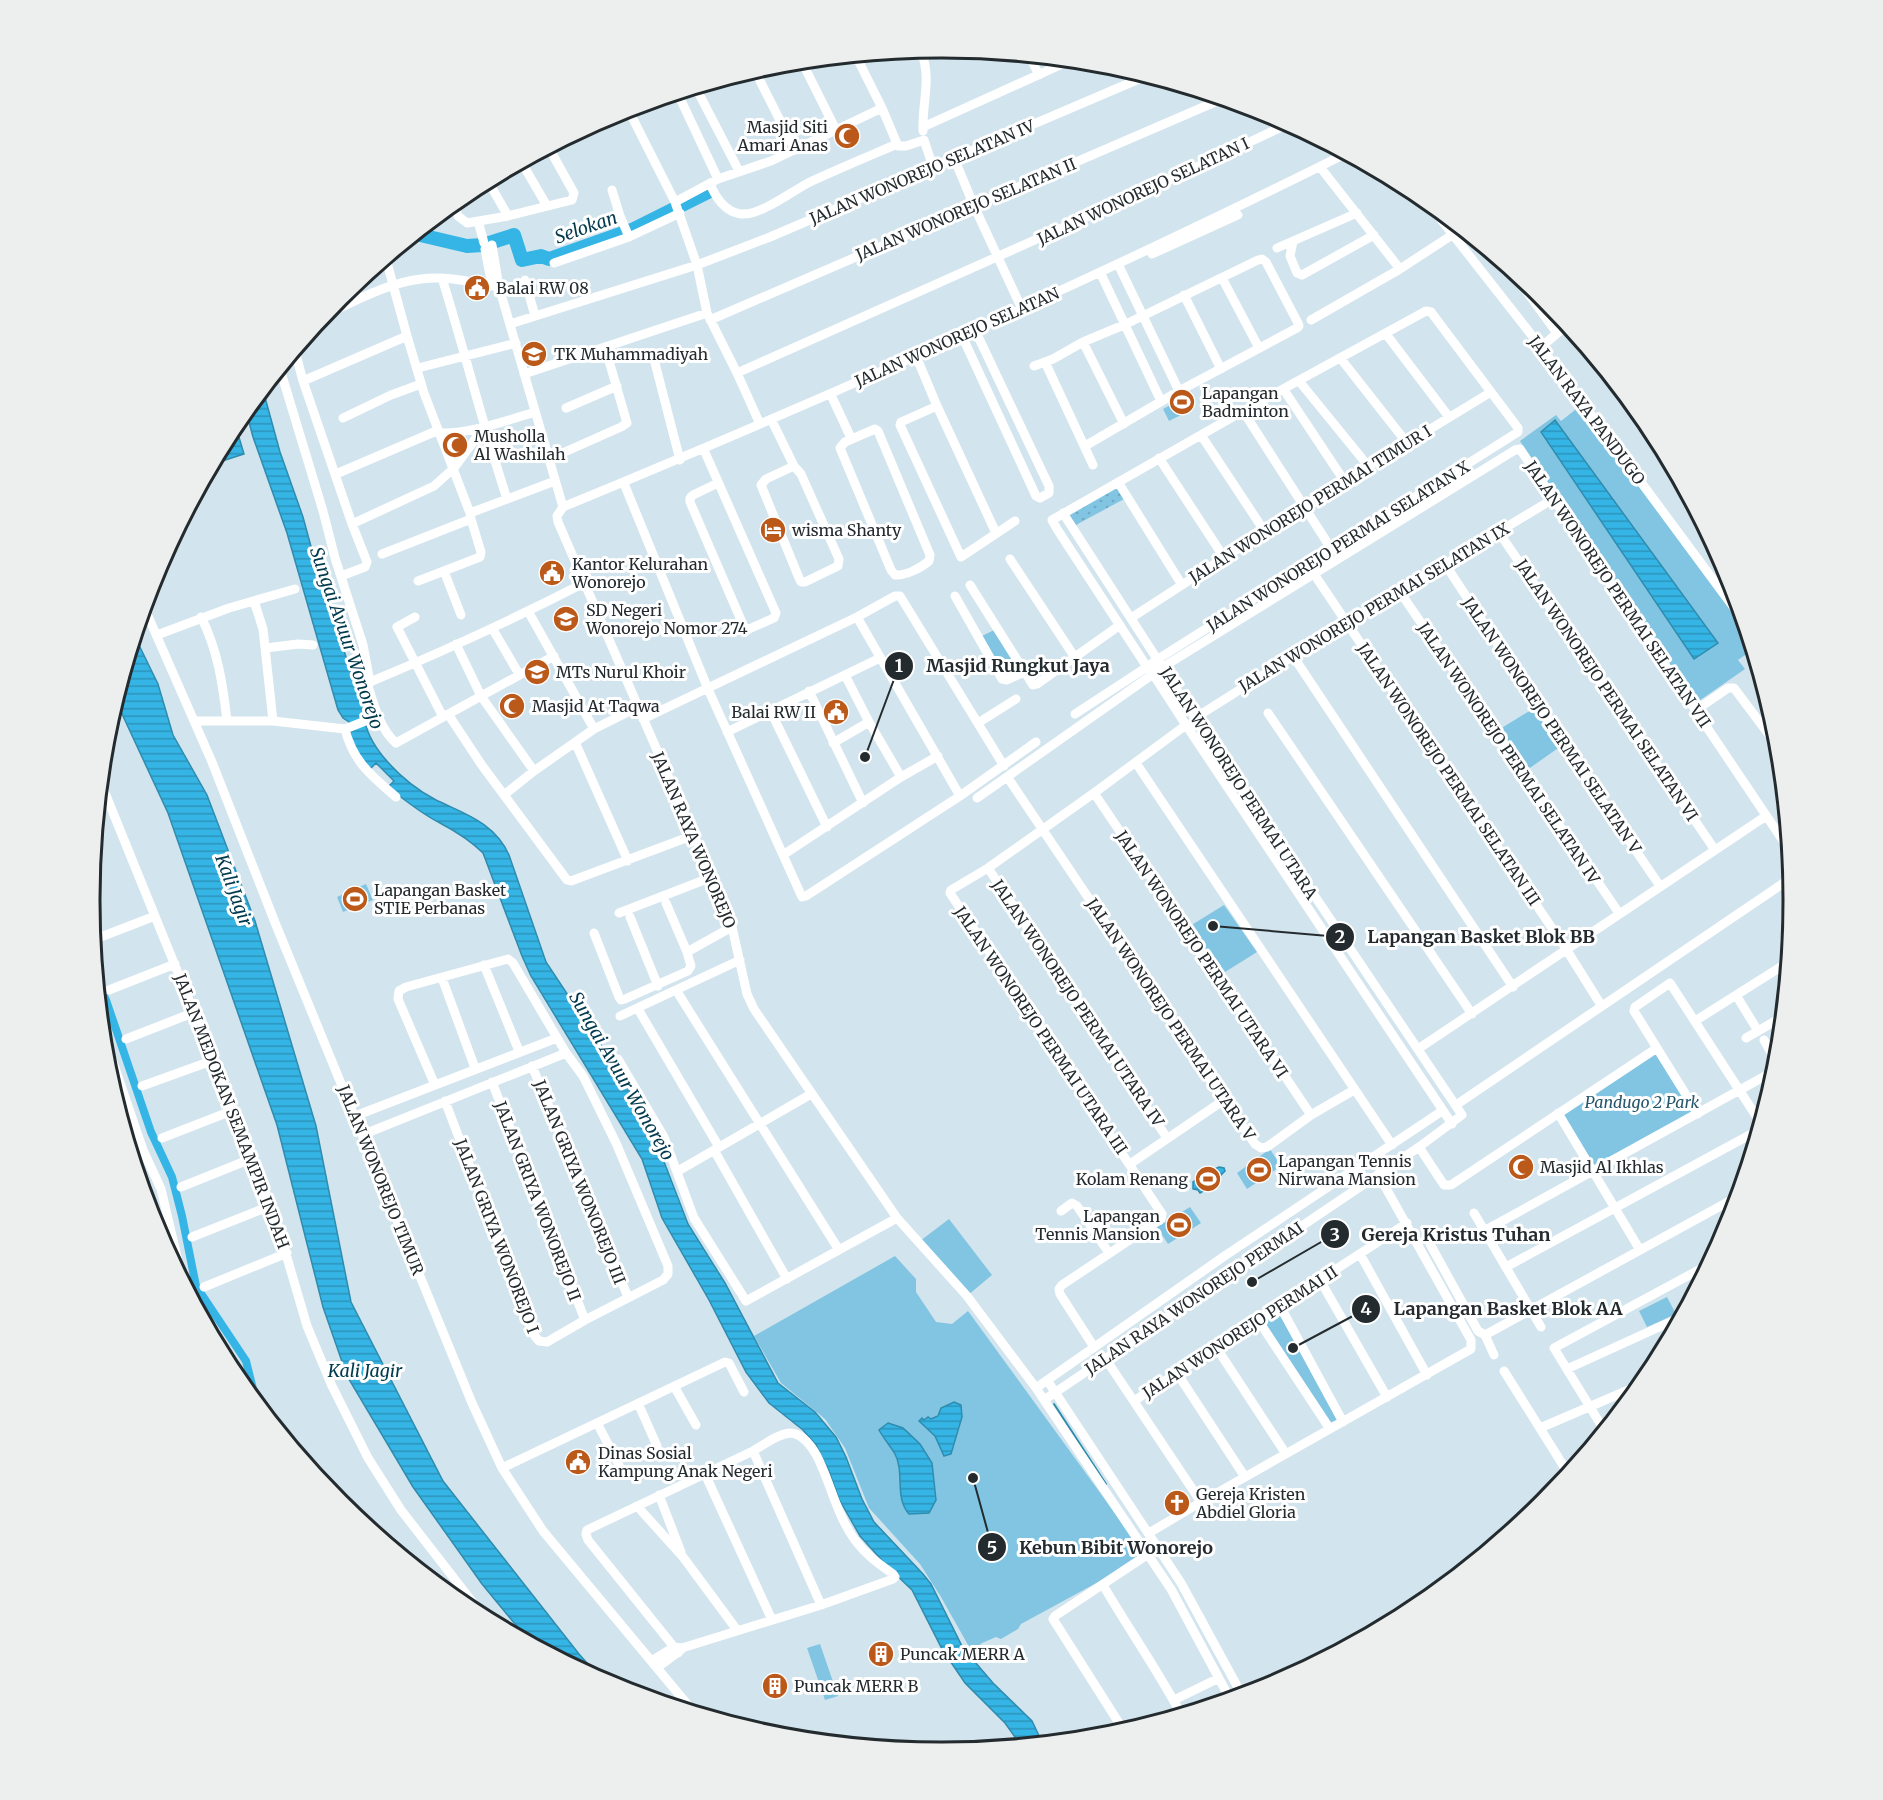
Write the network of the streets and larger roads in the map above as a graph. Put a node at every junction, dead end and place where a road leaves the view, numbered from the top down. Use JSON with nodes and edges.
{"nodes":[{"id":1,"x":923,"y":59,"type":"edge"},
{"id":2,"x":859,"y":63,"type":"edge"},
{"id":3,"x":1034,"y":64,"type":"edge"},
{"id":4,"x":1056,"y":67,"type":"edge"},
{"id":5,"x":806,"y":70,"type":"edge"},
{"id":6,"x":1039,"y":75,"type":"junction"},
{"id":7,"x":759,"y":79,"type":"edge"},
{"id":8,"x":1134,"y":81,"type":"edge"},
{"id":9,"x":699,"y":94,"type":"edge"},
{"id":10,"x":681,"y":100,"type":"edge"},
{"id":11,"x":1210,"y":102,"type":"edge"},
{"id":12,"x":882,"y":108,"type":"junction"},
{"id":13,"x":633,"y":118,"type":"edge"},
{"id":14,"x":923,"y":128,"type":"junction"},
{"id":15,"x":1278,"y":129,"type":"edge"},
{"id":16,"x":837,"y":130,"type":"junction"},
{"id":17,"x":924,"y":140,"type":"junction"},
{"id":18,"x":896,"y":142,"type":"junction"},
{"id":19,"x":795,"y":150,"type":"junction"},
{"id":20,"x":552,"y":154,"type":"edge"},
{"id":21,"x":954,"y":158,"type":"junction"},
{"id":22,"x":1338,"y":158,"type":"edge"},
{"id":23,"x":933,"y":167,"type":"junction"},
{"id":24,"x":1320,"y":167,"type":"junction"},
{"id":25,"x":525,"y":169,"type":"edge"},
{"id":26,"x":739,"y":171,"type":"junction"},
{"id":27,"x":714,"y":181,"type":"junction"},
{"id":28,"x":492,"y":189,"type":"edge"},
{"id":29,"x":612,"y":190,"type":"dead end"},
{"id":30,"x":547,"y":206,"type":"junction"},
{"id":31,"x":974,"y":206,"type":"junction"},
{"id":32,"x":677,"y":207,"type":"junction"},
{"id":33,"x":457,"y":212,"type":"edge"},
{"id":34,"x":1357,"y":213,"type":"junction"},
{"id":35,"x":1238,"y":215,"type":"dead end"},
{"id":36,"x":508,"y":216,"type":"junction"},
{"id":37,"x":478,"y":221,"type":"junction"},
{"id":38,"x":1445,"y":226,"type":"edge"},
{"id":39,"x":627,"y":232,"type":"junction"},
{"id":40,"x":1374,"y":235,"type":"junction"},
{"id":41,"x":1452,"y":235,"type":"junction"},
{"id":42,"x":1293,"y":241,"type":"junction"},
{"id":43,"x":1277,"y":248,"type":"dead end"},
{"id":44,"x":998,"y":256,"type":"junction"},
{"id":45,"x":554,"y":263,"type":"dead end"},
{"id":46,"x":697,"y":265,"type":"junction"},
{"id":47,"x":388,"y":266,"type":"edge"},
{"id":48,"x":1119,"y":266,"type":"junction"},
{"id":49,"x":1400,"y":269,"type":"junction"},
{"id":50,"x":1101,"y":274,"type":"junction"},
{"id":51,"x":442,"y":278,"type":"junction"},
{"id":52,"x":1222,"y":278,"type":"junction"},
{"id":53,"x":525,"y":280,"type":"dead end"},
{"id":54,"x":394,"y":285,"type":"junction"},
{"id":55,"x":496,"y":286,"type":"junction"},
{"id":56,"x":1184,"y":295,"type":"junction"},
{"id":57,"x":353,"y":299,"type":"edge"},
{"id":58,"x":1536,"y":304,"type":"edge"},
{"id":59,"x":1022,"y":309,"type":"junction"},
{"id":60,"x":1141,"y":315,"type":"junction"},
{"id":61,"x":535,"y":316,"type":"junction"},
{"id":62,"x":708,"y":316,"type":"junction"},
{"id":63,"x":1311,"y":320,"type":"dead end"},
{"id":64,"x":1006,"y":323,"type":"dead end"},
{"id":65,"x":510,"y":324,"type":"junction"},
{"id":66,"x":1126,"y":324,"type":"junction"},
{"id":67,"x":975,"y":330,"type":"junction"},
{"id":68,"x":1560,"y":330,"type":"edge"},
{"id":69,"x":1557,"y":333,"type":"junction"},
{"id":70,"x":1386,"y":334,"type":"junction"},
{"id":71,"x":407,"y":336,"type":"junction"},
{"id":72,"x":962,"y":336,"type":"junction"},
{"id":73,"x":1083,"y":342,"type":"junction"},
{"id":74,"x":516,"y":343,"type":"junction"},
{"id":75,"x":1542,"y":346,"type":"junction"},
{"id":76,"x":605,"y":347,"type":"junction"},
{"id":77,"x":1259,"y":348,"type":"junction"},
{"id":78,"x":466,"y":355,"type":"junction"},
{"id":79,"x":1341,"y":358,"type":"junction"},
{"id":80,"x":297,"y":359,"type":"edge"},
{"id":81,"x":918,"y":360,"type":"junction"},
{"id":82,"x":1045,"y":362,"type":"junction"},
{"id":83,"x":655,"y":363,"type":"dead end"},
{"id":84,"x":1034,"y":366,"type":"dead end"},
{"id":85,"x":418,"y":368,"type":"junction"},
{"id":86,"x":1221,"y":369,"type":"junction"},
{"id":87,"x":737,"y":373,"type":"junction"},
{"id":88,"x":524,"y":374,"type":"junction"},
{"id":89,"x":283,"y":377,"type":"edge"},
{"id":90,"x":303,"y":381,"type":"junction"},
{"id":91,"x":1299,"y":381,"type":"junction"},
{"id":92,"x":421,"y":384,"type":"junction"},
{"id":93,"x":617,"y":386,"type":"junction"},
{"id":94,"x":1284,"y":390,"type":"junction"},
{"id":95,"x":1179,"y":391,"type":"junction"},
{"id":96,"x":1491,"y":392,"type":"junction"},
{"id":97,"x":831,"y":395,"type":"junction"},
{"id":98,"x":1161,"y":401,"type":"junction"},
{"id":99,"x":937,"y":406,"type":"junction"},
{"id":100,"x":566,"y":408,"type":"dead end"},
{"id":101,"x":1243,"y":411,"type":"junction"},
{"id":102,"x":535,"y":412,"type":"junction"},
{"id":103,"x":1015,"y":414,"type":"junction"},
{"id":104,"x":1449,"y":417,"type":"junction"},
{"id":105,"x":343,"y":418,"type":"dead end"},
{"id":106,"x":771,"y":419,"type":"junction"},
{"id":107,"x":1000,"y":421,"type":"junction"},
{"id":108,"x":760,"y":424,"type":"junction"},
{"id":109,"x":1124,"y":424,"type":"junction"},
{"id":110,"x":484,"y":427,"type":"junction"},
{"id":111,"x":441,"y":434,"type":"junction"},
{"id":112,"x":1202,"y":435,"type":"junction"},
{"id":113,"x":851,"y":438,"type":"junction"},
{"id":114,"x":1407,"y":443,"type":"junction"},
{"id":115,"x":1085,"y":446,"type":"junction"},
{"id":116,"x":704,"y":450,"type":"junction"},
{"id":117,"x":1159,"y":458,"type":"junction"},
{"id":118,"x":549,"y":459,"type":"junction"},
{"id":119,"x":680,"y":460,"type":"junction"},
{"id":120,"x":1093,"y":465,"type":"dead end"},
{"id":121,"x":794,"y":466,"type":"junction"},
{"id":122,"x":1369,"y":467,"type":"junction"},
{"id":123,"x":454,"y":468,"type":"junction"},
{"id":124,"x":336,"y":474,"type":"junction"},
{"id":125,"x":555,"y":481,"type":"junction"},
{"id":126,"x":1118,"y":482,"type":"junction"},
{"id":127,"x":1345,"y":482,"type":"junction"},
{"id":128,"x":718,"y":483,"type":"junction"},
{"id":129,"x":625,"y":486,"type":"dead end"},
{"id":130,"x":1553,"y":498,"type":"junction"},
{"id":131,"x":507,"y":499,"type":"junction"},
{"id":132,"x":1304,"y":506,"type":"junction"},
{"id":133,"x":563,"y":507,"type":"junction"},
{"id":134,"x":1063,"y":513,"type":"junction"},
{"id":135,"x":470,"y":516,"type":"junction"},
{"id":136,"x":1015,"y":521,"type":"dead end"},
{"id":137,"x":352,"y":524,"type":"junction"},
{"id":138,"x":1498,"y":531,"type":"junction"},
{"id":139,"x":1265,"y":532,"type":"junction"},
{"id":140,"x":996,"y":533,"type":"junction"},
{"id":141,"x":1332,"y":550,"type":"junction"},
{"id":142,"x":382,"y":554,"type":"dead end"},
{"id":143,"x":961,"y":557,"type":"junction"},
{"id":144,"x":1225,"y":559,"type":"junction"},
{"id":145,"x":1010,"y":560,"type":"dead end"},
{"id":146,"x":952,"y":564,"type":"dead end"},
{"id":147,"x":1445,"y":564,"type":"junction"},
{"id":148,"x":444,"y":571,"type":"junction"},
{"id":149,"x":1314,"y":574,"type":"junction"},
{"id":150,"x":341,"y":576,"type":"junction"},
{"id":151,"x":418,"y":580,"type":"dead end"},
{"id":152,"x":584,"y":583,"type":"junction"},
{"id":153,"x":970,"y":585,"type":"dead end"},
{"id":154,"x":1182,"y":585,"type":"junction"},
{"id":155,"x":295,"y":589,"type":"dead end"},
{"id":156,"x":1400,"y":592,"type":"junction"},
{"id":157,"x":955,"y":596,"type":"dead end"},
{"id":158,"x":1726,"y":596,"type":"edge"},
{"id":159,"x":254,"y":601,"type":"junction"},
{"id":160,"x":528,"y":612,"type":"junction"},
{"id":161,"x":461,"y":615,"type":"dead end"},
{"id":162,"x":201,"y":617,"type":"junction"},
{"id":163,"x":415,"y":617,"type":"dead end"},
{"id":164,"x":857,"y":617,"type":"junction"},
{"id":165,"x":149,"y":618,"type":"edge"},
{"id":166,"x":1131,"y":618,"type":"junction"},
{"id":167,"x":1348,"y":623,"type":"junction"},
{"id":168,"x":1120,"y":625,"type":"junction"},
{"id":169,"x":492,"y":628,"type":"junction"},
{"id":170,"x":157,"y":635,"type":"junction"},
{"id":171,"x":456,"y":644,"type":"junction"},
{"id":172,"x":313,"y":645,"type":"dead end"},
{"id":173,"x":266,"y":648,"type":"junction"},
{"id":174,"x":554,"y":656,"type":"junction"},
{"id":175,"x":1074,"y":656,"type":"junction"},
{"id":176,"x":1293,"y":656,"type":"junction"},
{"id":177,"x":880,"y":658,"type":"junction"},
{"id":178,"x":1160,"y":663,"type":"junction"},
{"id":179,"x":415,"y":664,"type":"junction"},
{"id":180,"x":1150,"y":670,"type":"junction"},
{"id":181,"x":1024,"y":672,"type":"junction"},
{"id":182,"x":519,"y":674,"type":"junction"},
{"id":183,"x":845,"y":675,"type":"junction"},
{"id":184,"x":369,"y":683,"type":"junction"},
{"id":185,"x":708,"y":689,"type":"junction"},
{"id":186,"x":809,"y":691,"type":"junction"},
{"id":187,"x":480,"y":696,"type":"junction"},
{"id":188,"x":1016,"y":699,"type":"dead end"},
{"id":189,"x":638,"y":707,"type":"junction"},
{"id":190,"x":770,"y":710,"type":"junction"},
{"id":191,"x":1696,"y":710,"type":"junction"},
{"id":192,"x":1268,"y":713,"type":"dead end"},
{"id":193,"x":1075,"y":714,"type":"dead end"},
{"id":194,"x":446,"y":715,"type":"junction"},
{"id":195,"x":378,"y":716,"type":"junction"},
{"id":196,"x":1195,"y":718,"type":"junction"},
{"id":197,"x":643,"y":719,"type":"junction"},
{"id":198,"x":273,"y":721,"type":"junction"},
{"id":199,"x":195,"y":722,"type":"junction"},
{"id":200,"x":227,"y":722,"type":"junction"},
{"id":201,"x":869,"y":722,"type":"junction"},
{"id":202,"x":978,"y":723,"type":"junction"},
{"id":203,"x":1186,"y":725,"type":"junction"},
{"id":204,"x":347,"y":729,"type":"junction"},
{"id":205,"x":594,"y":729,"type":"junction"},
{"id":206,"x":1766,"y":730,"type":"edge"},
{"id":207,"x":727,"y":732,"type":"junction"},
{"id":208,"x":575,"y":742,"type":"junction"},
{"id":209,"x":1036,"y":742,"type":"dead end"},
{"id":210,"x":833,"y":743,"type":"junction"},
{"id":211,"x":938,"y":756,"type":"junction"},
{"id":212,"x":1136,"y":763,"type":"junction"},
{"id":213,"x":1004,"y":766,"type":"junction"},
{"id":214,"x":534,"y":771,"type":"junction"},
{"id":215,"x":901,"y":777,"type":"junction"},
{"id":216,"x":1009,"y":780,"type":"junction"},
{"id":217,"x":1094,"y":793,"type":"junction"},
{"id":218,"x":504,"y":795,"type":"junction"},
{"id":219,"x":106,"y":796,"type":"edge"},
{"id":220,"x":960,"y":796,"type":"junction"},
{"id":221,"x":396,"y":797,"type":"dead end"},
{"id":222,"x":978,"y":798,"type":"dead end"},
{"id":223,"x":862,"y":803,"type":"junction"},
{"id":224,"x":1766,"y":816,"type":"junction"},
{"id":225,"x":827,"y":827,"type":"junction"},
{"id":226,"x":1042,"y":828,"type":"junction"},
{"id":227,"x":694,"y":835,"type":"junction"},
{"id":228,"x":1780,"y":837,"type":"edge"},
{"id":229,"x":1715,"y":850,"type":"junction"},
{"id":230,"x":783,"y":855,"type":"junction"},
{"id":231,"x":628,"y":861,"type":"junction"},
{"id":232,"x":988,"y":867,"type":"junction"},
{"id":233,"x":712,"y":877,"type":"junction"},
{"id":234,"x":1782,"y":884,"type":"edge"},
{"id":235,"x":1660,"y":886,"type":"junction"},
{"id":236,"x":666,"y":903,"type":"dead end"},
{"id":237,"x":619,"y":913,"type":"dead end"},
{"id":238,"x":1619,"y":914,"type":"junction"},
{"id":239,"x":155,"y":916,"type":"junction"},
{"id":240,"x":630,"y":917,"type":"dead end"},
{"id":241,"x":732,"y":927,"type":"junction"},
{"id":242,"x":594,"y":933,"type":"dead end"},
{"id":243,"x":101,"y":937,"type":"edge"},
{"id":244,"x":1566,"y":949,"type":"junction"},
{"id":245,"x":687,"y":952,"type":"junction"},
{"id":246,"x":740,"y":960,"type":"junction"},
{"id":247,"x":1357,"y":960,"type":"junction"},
{"id":248,"x":175,"y":964,"type":"junction"},
{"id":249,"x":484,"y":965,"type":"junction"},
{"id":250,"x":1780,"y":967,"type":"edge"},
{"id":251,"x":1347,"y":968,"type":"junction"},
{"id":252,"x":442,"y":978,"type":"junction"},
{"id":253,"x":658,"y":986,"type":"junction"},
{"id":254,"x":1513,"y":987,"type":"junction"},
{"id":255,"x":110,"y":990,"type":"dead end"},
{"id":256,"x":676,"y":990,"type":"junction"},
{"id":257,"x":1736,"y":995,"type":"junction"},
{"id":258,"x":1601,"y":1005,"type":"junction"},
{"id":259,"x":638,"y":1009,"type":"junction"},
{"id":260,"x":195,"y":1012,"type":"junction"},
{"id":261,"x":1472,"y":1014,"type":"junction"},
{"id":262,"x":620,"y":1016,"type":"dead end"},
{"id":263,"x":1695,"y":1021,"type":"junction"},
{"id":264,"x":1774,"y":1022,"type":"edge"},
{"id":265,"x":1758,"y":1031,"type":"junction"},
{"id":266,"x":557,"y":1038,"type":"junction"},
{"id":267,"x":1746,"y":1038,"type":"dead end"},
{"id":268,"x":126,"y":1039,"type":"dead end"},
{"id":269,"x":1764,"y":1040,"type":"dead end"},
{"id":270,"x":1421,"y":1048,"type":"junction"},
{"id":271,"x":1657,"y":1048,"type":"junction"},
{"id":272,"x":1769,"y":1050,"type":"edge"},
{"id":273,"x":519,"y":1051,"type":"junction"},
{"id":274,"x":566,"y":1053,"type":"junction"},
{"id":275,"x":618,"y":1059,"type":"dead end"},
{"id":276,"x":214,"y":1060,"type":"junction"},
{"id":277,"x":532,"y":1066,"type":"junction"},
{"id":278,"x":476,"y":1068,"type":"junction"},
{"id":279,"x":1764,"y":1076,"type":"edge"},
{"id":280,"x":492,"y":1082,"type":"junction"},
{"id":281,"x":435,"y":1085,"type":"junction"},
{"id":282,"x":142,"y":1086,"type":"dead end"},
{"id":283,"x":122,"y":1088,"type":"edge"},
{"id":284,"x":1354,"y":1090,"type":"junction"},
{"id":285,"x":1739,"y":1090,"type":"junction"},
{"id":286,"x":811,"y":1094,"type":"junction"},
{"id":287,"x":400,"y":1099,"type":"junction"},
{"id":288,"x":1224,"y":1100,"type":"junction"},
{"id":289,"x":445,"y":1101,"type":"junction"},
{"id":290,"x":1456,"y":1105,"type":"junction"},
{"id":291,"x":234,"y":1110,"type":"junction"},
{"id":292,"x":1442,"y":1111,"type":"junction"},
{"id":293,"x":1558,"y":1113,"type":"junction"},
{"id":294,"x":1698,"y":1113,"type":"junction"},
{"id":295,"x":1755,"y":1114,"type":"edge"},
{"id":296,"x":1311,"y":1115,"type":"junction"},
{"id":297,"x":1462,"y":1115,"type":"joint"},
{"id":298,"x":355,"y":1116,"type":"junction"},
{"id":299,"x":406,"y":1116,"type":"junction"},
{"id":300,"x":761,"y":1123,"type":"junction"},
{"id":301,"x":1452,"y":1124,"type":"junction"},
{"id":302,"x":363,"y":1135,"type":"junction"},
{"id":303,"x":1749,"y":1136,"type":"edge"},
{"id":304,"x":162,"y":1138,"type":"dead end"},
{"id":305,"x":1167,"y":1138,"type":"junction"},
{"id":306,"x":1392,"y":1146,"type":"junction"},
{"id":307,"x":1419,"y":1147,"type":"junction"},
{"id":308,"x":716,"y":1149,"type":"junction"},
{"id":309,"x":143,"y":1150,"type":"junction"},
{"id":310,"x":139,"y":1151,"type":"edge"},
{"id":311,"x":253,"y":1158,"type":"junction"},
{"id":312,"x":1130,"y":1164,"type":"junction"},
{"id":313,"x":678,"y":1171,"type":"junction"},
{"id":314,"x":1593,"y":1172,"type":"junction"},
{"id":315,"x":1378,"y":1174,"type":"junction"},
{"id":316,"x":181,"y":1187,"type":"dead end"},
{"id":317,"x":1321,"y":1192,"type":"junction"},
{"id":318,"x":1726,"y":1203,"type":"edge"},
{"id":319,"x":270,"y":1206,"type":"junction"},
{"id":320,"x":1331,"y":1206,"type":"junction"},
{"id":321,"x":1615,"y":1208,"type":"junction"},
{"id":322,"x":1061,"y":1211,"type":"dead end"},
{"id":323,"x":1474,"y":1213,"type":"dead end"},
{"id":324,"x":897,"y":1218,"type":"junction"},
{"id":325,"x":1407,"y":1223,"type":"junction"},
{"id":326,"x":1485,"y":1231,"type":"junction"},
{"id":327,"x":169,"y":1233,"type":"edge"},
{"id":328,"x":192,"y":1237,"type":"dead end"},
{"id":329,"x":1430,"y":1244,"type":"dead end"},
{"id":330,"x":839,"y":1250,"type":"junction"},
{"id":331,"x":1640,"y":1250,"type":"junction"},
{"id":332,"x":1109,"y":1253,"type":"junction"},
{"id":333,"x":287,"y":1254,"type":"junction"},
{"id":334,"x":1360,"y":1254,"type":"junction"},
{"id":335,"x":1506,"y":1267,"type":"junction"},
{"id":336,"x":1696,"y":1273,"type":"edge"},
{"id":337,"x":788,"y":1279,"type":"junction"},
{"id":338,"x":1320,"y":1280,"type":"junction"},
{"id":339,"x":204,"y":1287,"type":"dead end"},
{"id":340,"x":628,"y":1298,"type":"junction"},
{"id":341,"x":1280,"y":1306,"type":"junction"},
{"id":342,"x":1531,"y":1310,"type":"junction"},
{"id":343,"x":585,"y":1320,"type":"junction"},
{"id":344,"x":1258,"y":1320,"type":"junction"},
{"id":345,"x":1669,"y":1322,"type":"edge"},
{"id":346,"x":1541,"y":1327,"type":"dead end"},
{"id":347,"x":1485,"y":1335,"type":"junction"},
{"id":348,"x":1094,"y":1347,"type":"junction"},
{"id":349,"x":1216,"y":1347,"type":"junction"},
{"id":350,"x":1494,"y":1355,"type":"dead end"},
{"id":351,"x":1105,"y":1358,"type":"junction"},
{"id":352,"x":1567,"y":1368,"type":"junction"},
{"id":353,"x":1504,"y":1371,"type":"dead end"},
{"id":354,"x":1177,"y":1373,"type":"junction"},
{"id":355,"x":1427,"y":1375,"type":"junction"},
{"id":356,"x":1047,"y":1380,"type":"junction"},
{"id":357,"x":674,"y":1386,"type":"junction"},
{"id":358,"x":1036,"y":1388,"type":"junction"},
{"id":359,"x":744,"y":1392,"type":"dead end"},
{"id":360,"x":1055,"y":1392,"type":"junction"},
{"id":361,"x":1623,"y":1392,"type":"edge"},
{"id":362,"x":1388,"y":1397,"type":"junction"},
{"id":363,"x":1044,"y":1400,"type":"junction"},
{"id":364,"x":1134,"y":1401,"type":"junction"},
{"id":365,"x":638,"y":1403,"type":"junction"},
{"id":366,"x":1590,"y":1407,"type":"junction"},
{"id":367,"x":1343,"y":1422,"type":"junction"},
{"id":368,"x":597,"y":1423,"type":"junction"},
{"id":369,"x":1600,"y":1423,"type":"edge"},
{"id":370,"x":696,"y":1425,"type":"dead end"},
{"id":371,"x":1540,"y":1428,"type":"junction"},
{"id":372,"x":1330,"y":1429,"type":"junction"},
{"id":373,"x":657,"y":1446,"type":"dead end"},
{"id":374,"x":753,"y":1451,"type":"junction"},
{"id":375,"x":1286,"y":1454,"type":"junction"},
{"id":376,"x":619,"y":1465,"type":"dead end"},
{"id":377,"x":1564,"y":1466,"type":"edge"},
{"id":378,"x":502,"y":1468,"type":"junction"},
{"id":379,"x":705,"y":1474,"type":"junction"},
{"id":380,"x":1245,"y":1477,"type":"junction"},
{"id":381,"x":659,"y":1495,"type":"junction"},
{"id":382,"x":1201,"y":1502,"type":"junction"},
{"id":383,"x":637,"y":1506,"type":"junction"},
{"id":384,"x":1149,"y":1533,"type":"junction"},
{"id":385,"x":1147,"y":1556,"type":"junction"},
{"id":386,"x":683,"y":1557,"type":"junction"},
{"id":387,"x":1166,"y":1559,"type":"junction"},
{"id":388,"x":1155,"y":1567,"type":"junction"},
{"id":389,"x":1102,"y":1585,"type":"junction"},
{"id":390,"x":467,"y":1595,"type":"edge"},
{"id":391,"x":821,"y":1605,"type":"junction"},
{"id":392,"x":772,"y":1620,"type":"junction"},
{"id":393,"x":737,"y":1630,"type":"junction"},
{"id":394,"x":678,"y":1649,"type":"junction"},
{"id":395,"x":654,"y":1665,"type":"junction"},
{"id":396,"x":1219,"y":1678,"type":"junction"},
{"id":397,"x":1238,"y":1687,"type":"edge"},
{"id":398,"x":1226,"y":1692,"type":"edge"},
{"id":399,"x":1174,"y":1700,"type":"junction"},
{"id":400,"x":684,"y":1701,"type":"edge"},
{"id":401,"x":1177,"y":1707,"type":"edge"},
{"id":402,"x":1118,"y":1722,"type":"edge"}],
"edges":[{"from":1,"to":14,"type":"street"},
{"from":2,"to":12,"type":"street"},
{"from":3,"to":6,"type":"street"},
{"from":4,"to":6,"type":"street"},
{"from":5,"to":16,"type":"street"},
{"from":6,"to":14,"type":"street"},
{"from":7,"to":19,"type":"street"},
{"from":8,"to":21,"type":"street","name":"JALAN WONOREJO SELATAN IV"},
{"from":9,"to":26,"type":"street"},
{"from":10,"to":27,"type":"street"},
{"from":11,"to":31,"type":"street","name":"JALAN WONOREJO SELATAN II"},
{"from":12,"to":16,"type":"street"},
{"from":12,"to":18,"type":"street"},
{"from":13,"to":32,"type":"street"},
{"from":14,"to":17,"type":"street"},
{"from":15,"to":44,"type":"street","name":"JALAN WONOREJO SELATAN I"},
{"from":16,"to":19,"type":"street"},
{"from":17,"to":18,"type":"street"},
{"from":17,"to":23,"type":"street"},
{"from":18,"to":27,"type":"street"},
{"from":19,"to":26,"type":"street"},
{"from":20,"to":30,"type":"street"},
{"from":21,"to":23,"type":"street","name":"JALAN WONOREJO SELATAN IV"},
{"from":21,"to":31,"type":"street"},
{"from":22,"to":24,"type":"street","name":"JALAN WONOREJO SELATAN"},
{"from":23,"to":46,"type":"street","name":"JALAN WONOREJO SELATAN IV"},
{"from":24,"to":34,"type":"street"},
{"from":24,"to":48,"type":"street","name":"JALAN WONOREJO SELATAN"},
{"from":25,"to":30,"type":"street"},
{"from":26,"to":27,"type":"street"},
{"from":27,"to":32,"type":"street"},
{"from":28,"to":36,"type":"street"},
{"from":29,"to":39,"type":"street"},
{"from":30,"to":36,"type":"street"},
{"from":31,"to":44,"type":"street"},
{"from":31,"to":62,"type":"street","name":"JALAN WONOREJO SELATAN II"},
{"from":32,"to":39,"type":"street"},
{"from":32,"to":46,"type":"street"},
{"from":33,"to":37,"type":"street"},
{"from":34,"to":40,"type":"street"},
{"from":34,"to":42,"type":"street"},
{"from":35,"to":48,"type":"street"},
{"from":36,"to":37,"type":"street"},
{"from":37,"to":55,"type":"street","name":"JALAN RAYA WONOREJO"},
{"from":38,"to":41,"type":"street","name":"JALAN RAYA PANDUGO"},
{"from":39,"to":45,"type":"street"},
{"from":40,"to":42,"type":"street"},
{"from":40,"to":49,"type":"street"},
{"from":41,"to":49,"type":"street"},
{"from":41,"to":75,"type":"street","name":"JALAN RAYA PANDUGO"},
{"from":42,"to":43,"type":"street"},
{"from":44,"to":59,"type":"street"},
{"from":44,"to":87,"type":"street","name":"JALAN WONOREJO SELATAN I"},
{"from":46,"to":61,"type":"street","name":"JALAN WONOREJO SELATAN IV"},
{"from":46,"to":62,"type":"street"},
{"from":47,"to":54,"type":"street"},
{"from":48,"to":50,"type":"street","name":"JALAN WONOREJO SELATAN"},
{"from":48,"to":60,"type":"street"},
{"from":49,"to":63,"type":"street"},
{"from":50,"to":59,"type":"street","name":"JALAN WONOREJO SELATAN"},
{"from":50,"to":64,"type":"street"},
{"from":50,"to":66,"type":"street"},
{"from":51,"to":54,"type":"street"},
{"from":51,"to":55,"type":"street"},
{"from":51,"to":78,"type":"street"},
{"from":52,"to":56,"type":"street"},
{"from":52,"to":77,"type":"street"},
{"from":52,"to":77,"type":"street"},
{"from":53,"to":61,"type":"street"},
{"from":54,"to":57,"type":"street"},
{"from":54,"to":71,"type":"street"},
{"from":55,"to":65,"type":"street","name":"JALAN RAYA WONOREJO"},
{"from":56,"to":60,"type":"street"},
{"from":56,"to":86,"type":"street"},
{"from":58,"to":69,"type":"street"},
{"from":59,"to":67,"type":"street","name":"JALAN WONOREJO SELATAN"},
{"from":60,"to":66,"type":"street"},
{"from":60,"to":95,"type":"street"},
{"from":61,"to":65,"type":"street","name":"JALAN WONOREJO SELATAN IV"},
{"from":62,"to":76,"type":"street","name":"JALAN WONOREJO SELATAN II"},
{"from":62,"to":87,"type":"street"},
{"from":65,"to":74,"type":"street","name":"JALAN RAYA WONOREJO"},
{"from":66,"to":73,"type":"street"},
{"from":66,"to":98,"type":"street"},
{"from":67,"to":72,"type":"street","name":"JALAN WONOREJO SELATAN"},
{"from":67,"to":103,"type":"street"},
{"from":68,"to":69,"type":"street"},
{"from":69,"to":75,"type":"street"},
{"from":70,"to":79,"type":"street"},
{"from":70,"to":96,"type":"street"},
{"from":70,"to":104,"type":"street"},
{"from":71,"to":85,"type":"street"},
{"from":71,"to":90,"type":"street"},
{"from":72,"to":81,"type":"street","name":"JALAN WONOREJO SELATAN"},
{"from":72,"to":107,"type":"street"},
{"from":73,"to":82,"type":"street"},
{"from":73,"to":109,"type":"street"},
{"from":74,"to":78,"type":"street"},
{"from":74,"to":88,"type":"street","name":"JALAN RAYA WONOREJO"},
{"from":75,"to":158,"type":"street","name":"JALAN RAYA PANDUGO"},
{"from":76,"to":88,"type":"street","name":"JALAN WONOREJO SELATAN II"},
{"from":76,"to":93,"type":"street"},
{"from":77,"to":86,"type":"street"},
{"from":78,"to":85,"type":"street"},
{"from":78,"to":110,"type":"street"},
{"from":79,"to":91,"type":"street"},
{"from":79,"to":114,"type":"street"},
{"from":80,"to":90,"type":"street"},
{"from":81,"to":97,"type":"street","name":"JALAN WONOREJO SELATAN"},
{"from":81,"to":99,"type":"street"},
{"from":82,"to":84,"type":"street"},
{"from":82,"to":115,"type":"street"},
{"from":83,"to":119,"type":"street"},
{"from":85,"to":92,"type":"street"},
{"from":86,"to":95,"type":"street"},
{"from":87,"to":108,"type":"street"},
{"from":88,"to":102,"type":"street","name":"JALAN RAYA WONOREJO"},
{"from":89,"to":150,"type":"street"},
{"from":90,"to":124,"type":"street"},
{"from":91,"to":94,"type":"street"},
{"from":91,"to":122,"type":"street"},
{"from":92,"to":105,"type":"street"},
{"from":92,"to":111,"type":"street"},
{"from":93,"to":100,"type":"street"},
{"from":93,"to":118,"type":"street"},
{"from":94,"to":101,"type":"street"},
{"from":94,"to":127,"type":"street"},
{"from":95,"to":98,"type":"street"},
{"from":96,"to":104,"type":"street","name":"JALAN WONOREJO PERMAI TIMUR I"},
{"from":96,"to":141,"type":"street","name":"JALAN WONOREJO PERMAI SELATAN X"},
{"from":97,"to":106,"type":"street","name":"JALAN WONOREJO SELATAN"},
{"from":97,"to":113,"type":"street"},
{"from":98,"to":109,"type":"street"},
{"from":99,"to":140,"type":"street"},
{"from":99,"to":143,"type":"street"},
{"from":101,"to":112,"type":"street"},
{"from":101,"to":132,"type":"street"},
{"from":102,"to":110,"type":"street"},
{"from":102,"to":118,"type":"street","name":"JALAN RAYA WONOREJO"},
{"from":103,"to":107,"type":"street"},
{"from":103,"to":107,"type":"street"},
{"from":104,"to":114,"type":"street","name":"JALAN WONOREJO PERMAI TIMUR I"},
{"from":106,"to":108,"type":"street","name":"JALAN WONOREJO SELATAN"},
{"from":106,"to":121,"type":"street"},
{"from":108,"to":116,"type":"street","name":"JALAN WONOREJO SELATAN"},
{"from":109,"to":115,"type":"street"},
{"from":110,"to":111,"type":"street"},
{"from":110,"to":123,"type":"street"},
{"from":110,"to":131,"type":"street"},
{"from":111,"to":123,"type":"street"},
{"from":111,"to":124,"type":"street"},
{"from":112,"to":117,"type":"street"},
{"from":112,"to":139,"type":"street"},
{"from":113,"to":113,"type":"street"},
{"from":114,"to":122,"type":"street","name":"JALAN WONOREJO PERMAI TIMUR I"},
{"from":115,"to":120,"type":"street"},
{"from":116,"to":119,"type":"street","name":"JALAN WONOREJO SELATAN"},
{"from":116,"to":128,"type":"street"},
{"from":117,"to":126,"type":"street"},
{"from":117,"to":144,"type":"street"},
{"from":118,"to":125,"type":"street","name":"JALAN RAYA WONOREJO"},
{"from":119,"to":133,"type":"street","name":"JALAN WONOREJO SELATAN"},
{"from":121,"to":121,"type":"street"},
{"from":122,"to":127,"type":"street","name":"JALAN WONOREJO PERMAI TIMUR I"},
{"from":123,"to":135,"type":"street"},
{"from":123,"to":137,"type":"street"},
{"from":124,"to":137,"type":"street"},
{"from":125,"to":131,"type":"street"},
{"from":125,"to":133,"type":"street","name":"JALAN RAYA WONOREJO"},
{"from":126,"to":134,"type":"street"},
{"from":126,"to":154,"type":"street"},
{"from":127,"to":132,"type":"street","name":"JALAN WONOREJO PERMAI TIMUR I"},
{"from":128,"to":128,"type":"street"},
{"from":129,"to":185,"type":"street"},
{"from":130,"to":138,"type":"street","name":"JALAN WONOREJO PERMAI SELATAN IX"},
{"from":130,"to":149,"type":"street","name":"JALAN WONOREJO PERMAI SELATAN VII"},
{"from":130,"to":191,"type":"street","name":"JALAN WONOREJO PERMAI SELATAN VII"},
{"from":131,"to":135,"type":"street"},
{"from":132,"to":139,"type":"street","name":"JALAN WONOREJO PERMAI TIMUR I"},
{"from":132,"to":141,"type":"street"},
{"from":133,"to":152,"type":"street","name":"JALAN RAYA WONOREJO"},
{"from":134,"to":166,"type":"street","name":"JALAN WONOREJO PERMAI UTARA"},
{"from":134,"to":168,"type":"street","name":"JALAN WONOREJO PERMAI UTARA"},
{"from":135,"to":142,"type":"street"},
{"from":135,"to":148,"type":"street"},
{"from":136,"to":140,"type":"street"},
{"from":137,"to":150,"type":"street"},
{"from":138,"to":147,"type":"street","name":"JALAN WONOREJO PERMAI SELATAN IX"},
{"from":138,"to":229,"type":"street","name":"JALAN WONOREJO PERMAI SELATAN VI"},
{"from":139,"to":144,"type":"street","name":"JALAN WONOREJO PERMAI TIMUR I"},
{"from":140,"to":143,"type":"street"},
{"from":141,"to":178,"type":"street","name":"JALAN WONOREJO PERMAI SELATAN X"},
{"from":143,"to":146,"type":"street"},
{"from":144,"to":154,"type":"street","name":"JALAN WONOREJO PERMAI TIMUR I"},
{"from":145,"to":175,"type":"street"},
{"from":147,"to":156,"type":"street","name":"JALAN WONOREJO PERMAI SELATAN IX"},
{"from":147,"to":235,"type":"street","name":"JALAN WONOREJO PERMAI SELATAN V"},
{"from":148,"to":151,"type":"street"},
{"from":148,"to":161,"type":"street"},
{"from":149,"to":167,"type":"street","name":"JALAN WONOREJO PERMAI SELATAN III"},
{"from":149,"to":178,"type":"street","name":"JALAN WONOREJO PERMAI SELATAN VII"},
{"from":150,"to":184,"type":"street"},
{"from":152,"to":160,"type":"street"},
{"from":152,"to":189,"type":"street","name":"JALAN RAYA WONOREJO"},
{"from":153,"to":181,"type":"street"},
{"from":154,"to":166,"type":"street","name":"JALAN WONOREJO PERMAI TIMUR I"},
{"from":155,"to":159,"type":"street"},
{"from":156,"to":167,"type":"street","name":"JALAN WONOREJO PERMAI SELATAN IX"},
{"from":156,"to":238,"type":"street","name":"JALAN WONOREJO PERMAI SELATAN IV"},
{"from":157,"to":181,"type":"street"},
{"from":159,"to":162,"type":"street"},
{"from":159,"to":173,"type":"street"},
{"from":160,"to":169,"type":"street"},
{"from":160,"to":174,"type":"street"},
{"from":162,"to":170,"type":"street"},
{"from":162,"to":200,"type":"street"},
{"from":163,"to":179,"type":"street"},
{"from":164,"to":177,"type":"street"},
{"from":164,"to":185,"type":"street"},
{"from":164,"to":202,"type":"street"},
{"from":165,"to":170,"type":"street","name":"JALAN WONOREJO TIMUR"},
{"from":166,"to":178,"type":"street","name":"JALAN WONOREJO PERMAI UTARA"},
{"from":167,"to":176,"type":"street","name":"JALAN WONOREJO PERMAI SELATAN IX"},
{"from":167,"to":244,"type":"street","name":"JALAN WONOREJO PERMAI SELATAN III"},
{"from":168,"to":175,"type":"street"},
{"from":168,"to":180,"type":"street","name":"JALAN WONOREJO PERMAI UTARA"},
{"from":169,"to":171,"type":"street"},
{"from":169,"to":182,"type":"street"},
{"from":170,"to":199,"type":"street","name":"JALAN WONOREJO TIMUR"},
{"from":171,"to":179,"type":"street"},
{"from":171,"to":187,"type":"street"},
{"from":172,"to":173,"type":"street"},
{"from":173,"to":198,"type":"street"},
{"from":174,"to":182,"type":"street"},
{"from":174,"to":205,"type":"street"},
{"from":175,"to":181,"type":"street"},
{"from":176,"to":196,"type":"street","name":"JALAN WONOREJO PERMAI SELATAN IX"},
{"from":176,"to":254,"type":"street"},
{"from":177,"to":183,"type":"street"},
{"from":177,"to":211,"type":"street"},
{"from":178,"to":180,"type":"street"},
{"from":178,"to":196,"type":"street","name":"JALAN WONOREJO PERMAI UTARA"},
{"from":179,"to":184,"type":"street"},
{"from":179,"to":194,"type":"street"},
{"from":180,"to":193,"type":"street"},
{"from":180,"to":203,"type":"street","name":"JALAN WONOREJO PERMAI UTARA"},
{"from":180,"to":216,"type":"street"},
{"from":182,"to":187,"type":"street"},
{"from":183,"to":186,"type":"street"},
{"from":183,"to":201,"type":"street"},
{"from":184,"to":195,"type":"street"},
{"from":185,"to":197,"type":"street"},
{"from":185,"to":207,"type":"street"},
{"from":186,"to":190,"type":"street"},
{"from":186,"to":210,"type":"street"},
{"from":187,"to":194,"type":"street"},
{"from":187,"to":214,"type":"street"},
{"from":188,"to":202,"type":"street"},
{"from":189,"to":197,"type":"street","name":"JALAN RAYA WONOREJO"},
{"from":189,"to":205,"type":"street"},
{"from":190,"to":207,"type":"street"},
{"from":190,"to":225,"type":"street"},
{"from":191,"to":206,"type":"street"},
{"from":191,"to":224,"type":"street","name":"JALAN WONOREJO PERMAI SELATAN VII"},
{"from":192,"to":261,"type":"street"},
{"from":194,"to":195,"type":"street"},
{"from":194,"to":218,"type":"street"},
{"from":195,"to":204,"type":"street"},
{"from":196,"to":247,"type":"street","name":"JALAN WONOREJO PERMAI UTARA"},
{"from":197,"to":227,"type":"street","name":"JALAN RAYA WONOREJO"},
{"from":198,"to":200,"type":"street"},
{"from":198,"to":204,"type":"street"},
{"from":199,"to":200,"type":"street"},
{"from":199,"to":298,"type":"street","name":"JALAN WONOREJO TIMUR"},
{"from":201,"to":210,"type":"street"},
{"from":201,"to":215,"type":"street"},
{"from":202,"to":213,"type":"street"},
{"from":203,"to":212,"type":"street"},
{"from":203,"to":251,"type":"street","name":"JALAN WONOREJO PERMAI UTARA"},
{"from":204,"to":221,"type":"street"},
{"from":205,"to":208,"type":"street"},
{"from":207,"to":230,"type":"street"},
{"from":208,"to":214,"type":"street"},
{"from":208,"to":231,"type":"street"},
{"from":209,"to":213,"type":"street"},
{"from":210,"to":223,"type":"street"},
{"from":211,"to":215,"type":"street"},
{"from":211,"to":220,"type":"street"},
{"from":212,"to":217,"type":"street"},
{"from":212,"to":284,"type":"street"},
{"from":213,"to":220,"type":"street"},
{"from":214,"to":218,"type":"street"},
{"from":215,"to":223,"type":"street"},
{"from":216,"to":222,"type":"street"},
{"from":216,"to":226,"type":"street","name":"JALAN WONOREJO PERMAI UTARA V"},
{"from":217,"to":226,"type":"street"},
{"from":217,"to":296,"type":"street","name":"JALAN WONOREJO PERMAI UTARA VI"},
{"from":218,"to":231,"type":"street"},
{"from":219,"to":239,"type":"street","name":"JALAN MEDOKAN SEMAMPIR INDAH"},
{"from":220,"to":230,"type":"street"},
{"from":223,"to":225,"type":"street"},
{"from":224,"to":228,"type":"street","name":"JALAN WONOREJO PERMAI SELATAN VII"},
{"from":224,"to":229,"type":"street"},
{"from":225,"to":230,"type":"street"},
{"from":226,"to":232,"type":"street"},
{"from":226,"to":288,"type":"street","name":"JALAN WONOREJO PERMAI UTARA V"},
{"from":227,"to":231,"type":"street"},
{"from":227,"to":233,"type":"street","name":"JALAN RAYA WONOREJO"},
{"from":229,"to":235,"type":"street"},
{"from":232,"to":305,"type":"street","name":"JALAN WONOREJO PERMAI UTARA IV"},
{"from":232,"to":312,"type":"street","name":"JALAN WONOREJO PERMAI UTARA III"},
{"from":233,"to":237,"type":"street"},
{"from":233,"to":241,"type":"street","name":"JALAN RAYA WONOREJO"},
{"from":234,"to":258,"type":"street"},
{"from":235,"to":238,"type":"street"},
{"from":236,"to":245,"type":"street"},
{"from":238,"to":244,"type":"street"},
{"from":239,"to":243,"type":"street"},
{"from":239,"to":248,"type":"street","name":"JALAN MEDOKAN SEMAMPIR INDAH"},
{"from":240,"to":253,"type":"street"},
{"from":241,"to":245,"type":"street"},
{"from":241,"to":246,"type":"street","name":"JALAN RAYA WONOREJO"},
{"from":242,"to":253,"type":"street"},
{"from":244,"to":254,"type":"street"},
{"from":244,"to":258,"type":"street","name":"JALAN WONOREJO PERMAI SELATAN III"},
{"from":245,"to":253,"type":"street"},
{"from":246,"to":256,"type":"street"},
{"from":246,"to":286,"type":"street","name":"JALAN RAYA WONOREJO"},
{"from":247,"to":251,"type":"street"},
{"from":247,"to":270,"type":"street","name":"JALAN WONOREJO PERMAI UTARA"},
{"from":248,"to":255,"type":"street"},
{"from":248,"to":260,"type":"street","name":"JALAN MEDOKAN SEMAMPIR INDAH"},
{"from":249,"to":252,"type":"street"},
{"from":249,"to":266,"type":"street"},
{"from":249,"to":273,"type":"street"},
{"from":250,"to":257,"type":"street"},
{"from":251,"to":292,"type":"street","name":"JALAN WONOREJO PERMAI UTARA"},
{"from":252,"to":278,"type":"street"},
{"from":252,"to":281,"type":"street"},
{"from":254,"to":261,"type":"street"},
{"from":256,"to":259,"type":"street"},
{"from":256,"to":300,"type":"street"},
{"from":257,"to":263,"type":"street"},
{"from":257,"to":265,"type":"street"},
{"from":258,"to":290,"type":"street"},
{"from":259,"to":262,"type":"street"},
{"from":259,"to":308,"type":"street"},
{"from":260,"to":268,"type":"street"},
{"from":260,"to":276,"type":"street","name":"JALAN MEDOKAN SEMAMPIR INDAH"},
{"from":261,"to":270,"type":"street"},
{"from":263,"to":271,"type":"street"},
{"from":263,"to":285,"type":"street"},
{"from":264,"to":265,"type":"street"},
{"from":265,"to":267,"type":"street"},
{"from":266,"to":273,"type":"street"},
{"from":266,"to":274,"type":"street"},
{"from":269,"to":272,"type":"street"},
{"from":270,"to":290,"type":"street","name":"JALAN WONOREJO PERMAI UTARA"},
{"from":271,"to":293,"type":"street"},
{"from":271,"to":294,"type":"street"},
{"from":273,"to":278,"type":"street"},
{"from":274,"to":277,"type":"street"},
{"from":274,"to":340,"type":"street","name":"JALAN GRIYA WONOREJO I"},
{"from":275,"to":313,"type":"street"},
{"from":276,"to":282,"type":"street"},
{"from":276,"to":291,"type":"street","name":"JALAN MEDOKAN SEMAMPIR INDAH"},
{"from":277,"to":280,"type":"street"},
{"from":277,"to":340,"type":"street","name":"JALAN GRIYA WONOREJO III"},
{"from":278,"to":281,"type":"street"},
{"from":279,"to":285,"type":"street"},
{"from":280,"to":289,"type":"street"},
{"from":280,"to":343,"type":"street","name":"JALAN GRIYA WONOREJO II"},
{"from":281,"to":287,"type":"street"},
{"from":283,"to":309,"type":"street"},
{"from":284,"to":296,"type":"street","name":"JALAN WONOREJO PERMAI UTARA V"},
{"from":284,"to":306,"type":"street"},
{"from":285,"to":294,"type":"street"},
{"from":285,"to":295,"type":"street"},
{"from":286,"to":300,"type":"street"},
{"from":286,"to":324,"type":"street","name":"JALAN RAYA WONOREJO"},
{"from":287,"to":298,"type":"street"},
{"from":287,"to":299,"type":"street"},
{"from":288,"to":296,"type":"street","name":"JALAN WONOREJO PERMAI UTARA V"},
{"from":288,"to":305,"type":"street","name":"JALAN WONOREJO PERMAI UTARA III"},
{"from":289,"to":299,"type":"street"},
{"from":289,"to":343,"type":"street","name":"JALAN GRIYA WONOREJO I"},
{"from":290,"to":297,"type":"street","name":"JALAN WONOREJO PERMAI UTARA"},
{"from":291,"to":304,"type":"street"},
{"from":291,"to":311,"type":"street","name":"JALAN MEDOKAN SEMAMPIR INDAH"},
{"from":292,"to":301,"type":"street","name":"JALAN WONOREJO PERMAI UTARA"},
{"from":292,"to":306,"type":"street","name":"JALAN RAYA WONOREJO PERMAI"},
{"from":293,"to":307,"type":"street"},
{"from":293,"to":314,"type":"street"},
{"from":294,"to":314,"type":"street"},
{"from":297,"to":301,"type":"street","name":"JALAN RAYA WONOREJO PERMAI"},
{"from":298,"to":302,"type":"street","name":"JALAN WONOREJO TIMUR"},
{"from":299,"to":302,"type":"street"},
{"from":300,"to":308,"type":"street"},
{"from":300,"to":330,"type":"street"},
{"from":301,"to":307,"type":"street","name":"JALAN RAYA WONOREJO PERMAI"},
{"from":302,"to":378,"type":"street","name":"JALAN WONOREJO TIMUR"},
{"from":303,"to":321,"type":"street"},
{"from":305,"to":312,"type":"street","name":"JALAN WONOREJO PERMAI UTARA III"},
{"from":306,"to":317,"type":"street","name":"JALAN RAYA WONOREJO PERMAI"},
{"from":307,"to":315,"type":"street","name":"JALAN RAYA WONOREJO PERMAI"},
{"from":308,"to":313,"type":"street"},
{"from":308,"to":337,"type":"street"},
{"from":309,"to":310,"type":"street"},
{"from":309,"to":327,"type":"street"},
{"from":311,"to":316,"type":"street"},
{"from":311,"to":319,"type":"street","name":"JALAN MEDOKAN SEMAMPIR INDAH"},
{"from":312,"to":332,"type":"street","name":"JALAN WONOREJO PERMAI UTARA III"},
{"from":313,"to":337,"type":"street"},
{"from":314,"to":321,"type":"street"},
{"from":314,"to":326,"type":"street"},
{"from":315,"to":320,"type":"street","name":"JALAN RAYA WONOREJO PERMAI"},
{"from":315,"to":325,"type":"street"},
{"from":317,"to":320,"type":"street"},
{"from":317,"to":348,"type":"street","name":"JALAN RAYA WONOREJO PERMAI"},
{"from":318,"to":331,"type":"street"},
{"from":319,"to":328,"type":"street"},
{"from":319,"to":333,"type":"street","name":"JALAN MEDOKAN SEMAMPIR INDAH"},
{"from":320,"to":351,"type":"street","name":"JALAN RAYA WONOREJO PERMAI"},
{"from":321,"to":331,"type":"street"},
{"from":321,"to":335,"type":"street"},
{"from":322,"to":332,"type":"street"},
{"from":323,"to":326,"type":"street"},
{"from":324,"to":330,"type":"street"},
{"from":324,"to":358,"type":"street","name":"JALAN RAYA WONOREJO"},
{"from":325,"to":334,"type":"street","name":"JALAN WONOREJO PERMAI II"},
{"from":325,"to":355,"type":"street"},
{"from":326,"to":335,"type":"street"},
{"from":329,"to":347,"type":"street"},
{"from":330,"to":337,"type":"street"},
{"from":331,"to":342,"type":"street"},
{"from":332,"to":348,"type":"street","name":"JALAN WONOREJO PERMAI UTARA III"},
{"from":333,"to":339,"type":"street"},
{"from":333,"to":390,"type":"street","name":"JALAN MEDOKAN SEMAMPIR INDAH"},
{"from":334,"to":338,"type":"street","name":"JALAN WONOREJO PERMAI II"},
{"from":334,"to":355,"type":"street"},
{"from":335,"to":342,"type":"street"},
{"from":336,"to":352,"type":"street"},
{"from":338,"to":341,"type":"street","name":"JALAN WONOREJO PERMAI II"},
{"from":338,"to":362,"type":"street"},
{"from":340,"to":343,"type":"street","name":"JALAN GRIYA WONOREJO I"},
{"from":341,"to":344,"type":"street","name":"JALAN WONOREJO PERMAI II"},
{"from":341,"to":367,"type":"street"},
{"from":342,"to":346,"type":"street"},
{"from":342,"to":347,"type":"street"},
{"from":344,"to":349,"type":"street","name":"JALAN WONOREJO PERMAI II"},
{"from":344,"to":372,"type":"street"},
{"from":345,"to":352,"type":"street"},
{"from":347,"to":350,"type":"street"},
{"from":348,"to":356,"type":"street","name":"JALAN RAYA WONOREJO PERMAI"},
{"from":349,"to":354,"type":"street","name":"JALAN WONOREJO PERMAI II"},
{"from":349,"to":375,"type":"street"},
{"from":351,"to":360,"type":"street","name":"JALAN RAYA WONOREJO PERMAI"},
{"from":351,"to":364,"type":"street"},
{"from":352,"to":366,"type":"street"},
{"from":353,"to":371,"type":"street"},
{"from":354,"to":364,"type":"street","name":"JALAN WONOREJO PERMAI II"},
{"from":354,"to":380,"type":"street"},
{"from":355,"to":362,"type":"street"},
{"from":356,"to":358,"type":"street","name":"JALAN RAYA WONOREJO PERMAI"},
{"from":356,"to":360,"type":"street"},
{"from":357,"to":359,"type":"street"},
{"from":357,"to":365,"type":"street"},
{"from":357,"to":370,"type":"street"},
{"from":358,"to":363,"type":"street","name":"JALAN RAYA WONOREJO"},
{"from":360,"to":363,"type":"street","name":"JALAN RAYA WONOREJO PERMAI"},
{"from":360,"to":384,"type":"street"},
{"from":361,"to":366,"type":"street"},
{"from":362,"to":367,"type":"street"},
{"from":363,"to":385,"type":"street","name":"JALAN RAYA WONOREJO"},
{"from":364,"to":382,"type":"street"},
{"from":365,"to":368,"type":"street"},
{"from":365,"to":373,"type":"street"},
{"from":366,"to":369,"type":"street"},
{"from":366,"to":371,"type":"street"},
{"from":367,"to":372,"type":"street"},
{"from":368,"to":376,"type":"street"},
{"from":368,"to":378,"type":"street"},
{"from":371,"to":377,"type":"street"},
{"from":372,"to":375,"type":"street"},
{"from":374,"to":379,"type":"street"},
{"from":374,"to":391,"type":"street"},
{"from":374,"to":391,"type":"street"},
{"from":375,"to":380,"type":"street"},
{"from":378,"to":395,"type":"street","name":"JALAN WONOREJO TIMUR"},
{"from":379,"to":381,"type":"street"},
{"from":379,"to":392,"type":"street"},
{"from":380,"to":382,"type":"street"},
{"from":381,"to":383,"type":"street"},
{"from":381,"to":386,"type":"street"},
{"from":382,"to":384,"type":"street"},
{"from":383,"to":386,"type":"street"},
{"from":383,"to":394,"type":"street"},
{"from":384,"to":387,"type":"street"},
{"from":385,"to":388,"type":"street","name":"JALAN RAYA WONOREJO"},
{"from":385,"to":389,"type":"street"},
{"from":386,"to":393,"type":"street"},
{"from":387,"to":388,"type":"street"},
{"from":387,"to":397,"type":"street"},
{"from":388,"to":396,"type":"street","name":"JALAN RAYA WONOREJO"},
{"from":389,"to":399,"type":"street"},
{"from":389,"to":402,"type":"street"},
{"from":391,"to":392,"type":"street"},
{"from":392,"to":393,"type":"street"},
{"from":393,"to":394,"type":"street"},
{"from":394,"to":395,"type":"street"},
{"from":395,"to":400,"type":"street","name":"JALAN WONOREJO TIMUR"},
{"from":396,"to":398,"type":"street","name":"JALAN RAYA WONOREJO"},
{"from":396,"to":399,"type":"street"},
{"from":399,"to":401,"type":"street"}]}
